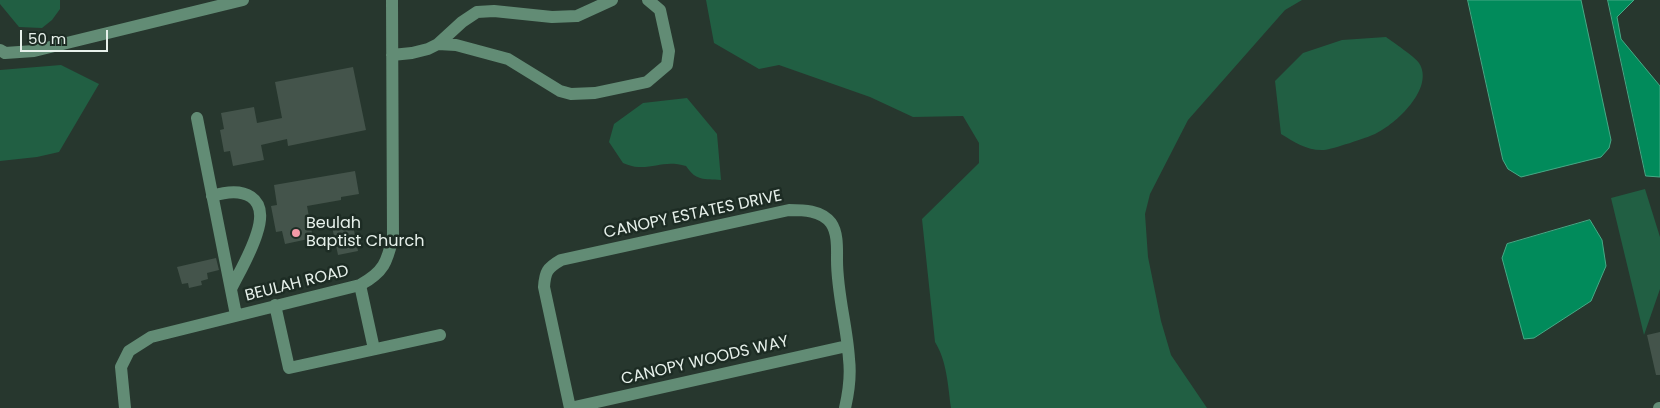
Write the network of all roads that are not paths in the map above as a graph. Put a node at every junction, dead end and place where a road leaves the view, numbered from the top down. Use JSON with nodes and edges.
{"nodes":[{"id":1,"x":243,"y":0,"type":"edge"},
{"id":2,"x":392,"y":0,"type":"edge"},
{"id":3,"x":612,"y":0,"type":"edge"},
{"id":4,"x":648,"y":0,"type":"edge"},
{"id":5,"x":438,"y":44,"type":"junction"},
{"id":6,"x":0,"y":50,"type":"edge"},
{"id":7,"x":392,"y":54,"type":"junction"},
{"id":8,"x":197,"y":118,"type":"dead end"},
{"id":9,"x":212,"y":196,"type":"junction"},
{"id":10,"x":360,"y":285,"type":"junction"},
{"id":11,"x":231,"y":289,"type":"junction"},
{"id":12,"x":275,"y":305,"type":"junction"},
{"id":13,"x":236,"y":315,"type":"junction"},
{"id":14,"x":440,"y":334,"type":"dead end"},
{"id":15,"x":847,"y":346,"type":"junction"},
{"id":16,"x":374,"y":349,"type":"junction"},
{"id":17,"x":125,"y":408,"type":"edge"},
{"id":18,"x":570,"y":408,"type":"edge"},
{"id":19,"x":845,"y":408,"type":"edge"}],
"edges":[{"from":1,"to":6,"type":"street"},
{"from":2,"to":7,"type":"street","name":"BEULAH ROAD"},
{"from":3,"to":5,"type":"street"},
{"from":4,"to":5,"type":"street"},
{"from":5,"to":7,"type":"street"},
{"from":7,"to":10,"type":"street","name":"BEULAH ROAD"},
{"from":8,"to":9,"type":"street"},
{"from":9,"to":11,"type":"street"},
{"from":9,"to":11,"type":"street"},
{"from":10,"to":12,"type":"street","name":"BEULAH ROAD"},
{"from":10,"to":16,"type":"street"},
{"from":11,"to":13,"type":"street"},
{"from":12,"to":13,"type":"street","name":"BEULAH ROAD"},
{"from":12,"to":16,"type":"street"},
{"from":13,"to":17,"type":"street","name":"BEULAH ROAD"},
{"from":14,"to":16,"type":"street"},
{"from":15,"to":18,"type":"street","name":"CANOPY WOODS WAY"},
{"from":15,"to":18,"type":"street","name":"CANOPY ESTATES DRIVE"},
{"from":15,"to":19,"type":"street","name":"CANOPY ESTATES DRIVE"}]}
